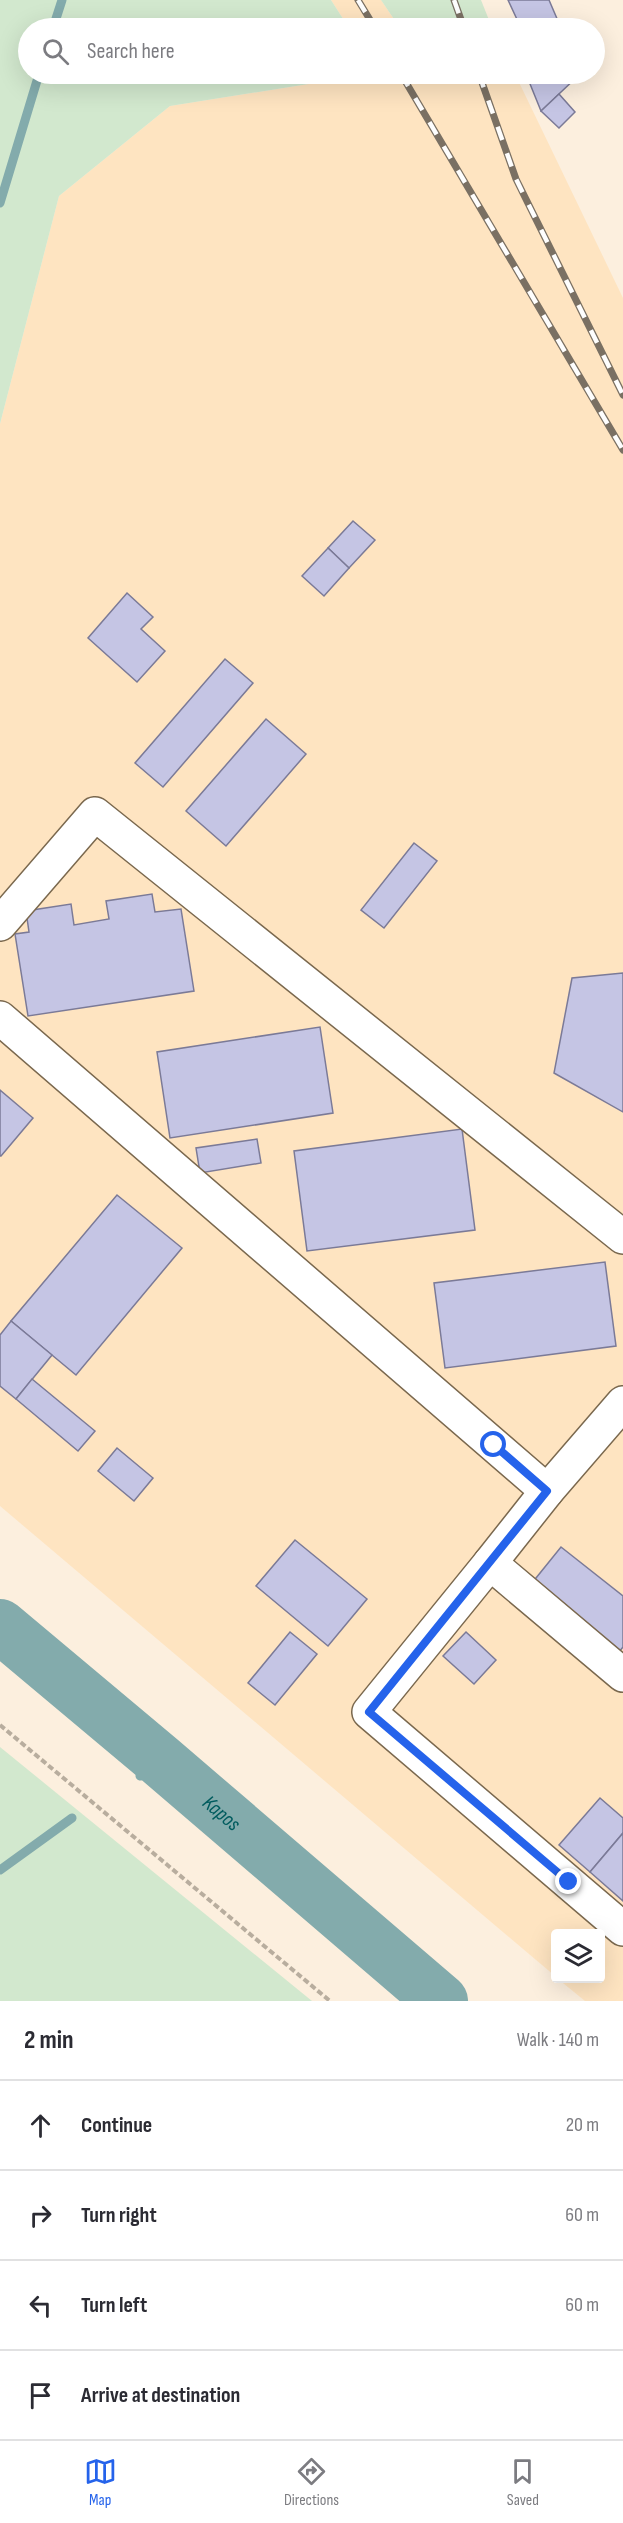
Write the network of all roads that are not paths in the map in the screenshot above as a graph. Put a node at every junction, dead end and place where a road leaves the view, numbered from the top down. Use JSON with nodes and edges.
{"nodes":[{"id":1,"x":0,"y":924,"type":"edge"},
{"id":2,"x":0,"y":1018,"type":"edge"},
{"id":3,"x":623,"y":1237,"type":"edge"},
{"id":4,"x":620,"y":1411,"type":"edge"},
{"id":5,"x":547,"y":1491,"type":"junction"},
{"id":6,"x":490,"y":1563,"type":"junction"},
{"id":7,"x":623,"y":1675,"type":"edge"},
{"id":8,"x":623,"y":1929,"type":"edge"}],
"edges":[{"from":1,"to":3,"type":"lane"},
{"from":2,"to":5,"type":"lane"},
{"from":4,"to":5,"type":"lane"},
{"from":5,"to":6,"type":"lane"},
{"from":6,"to":7,"type":"lane"},
{"from":6,"to":8,"type":"lane"}]}
